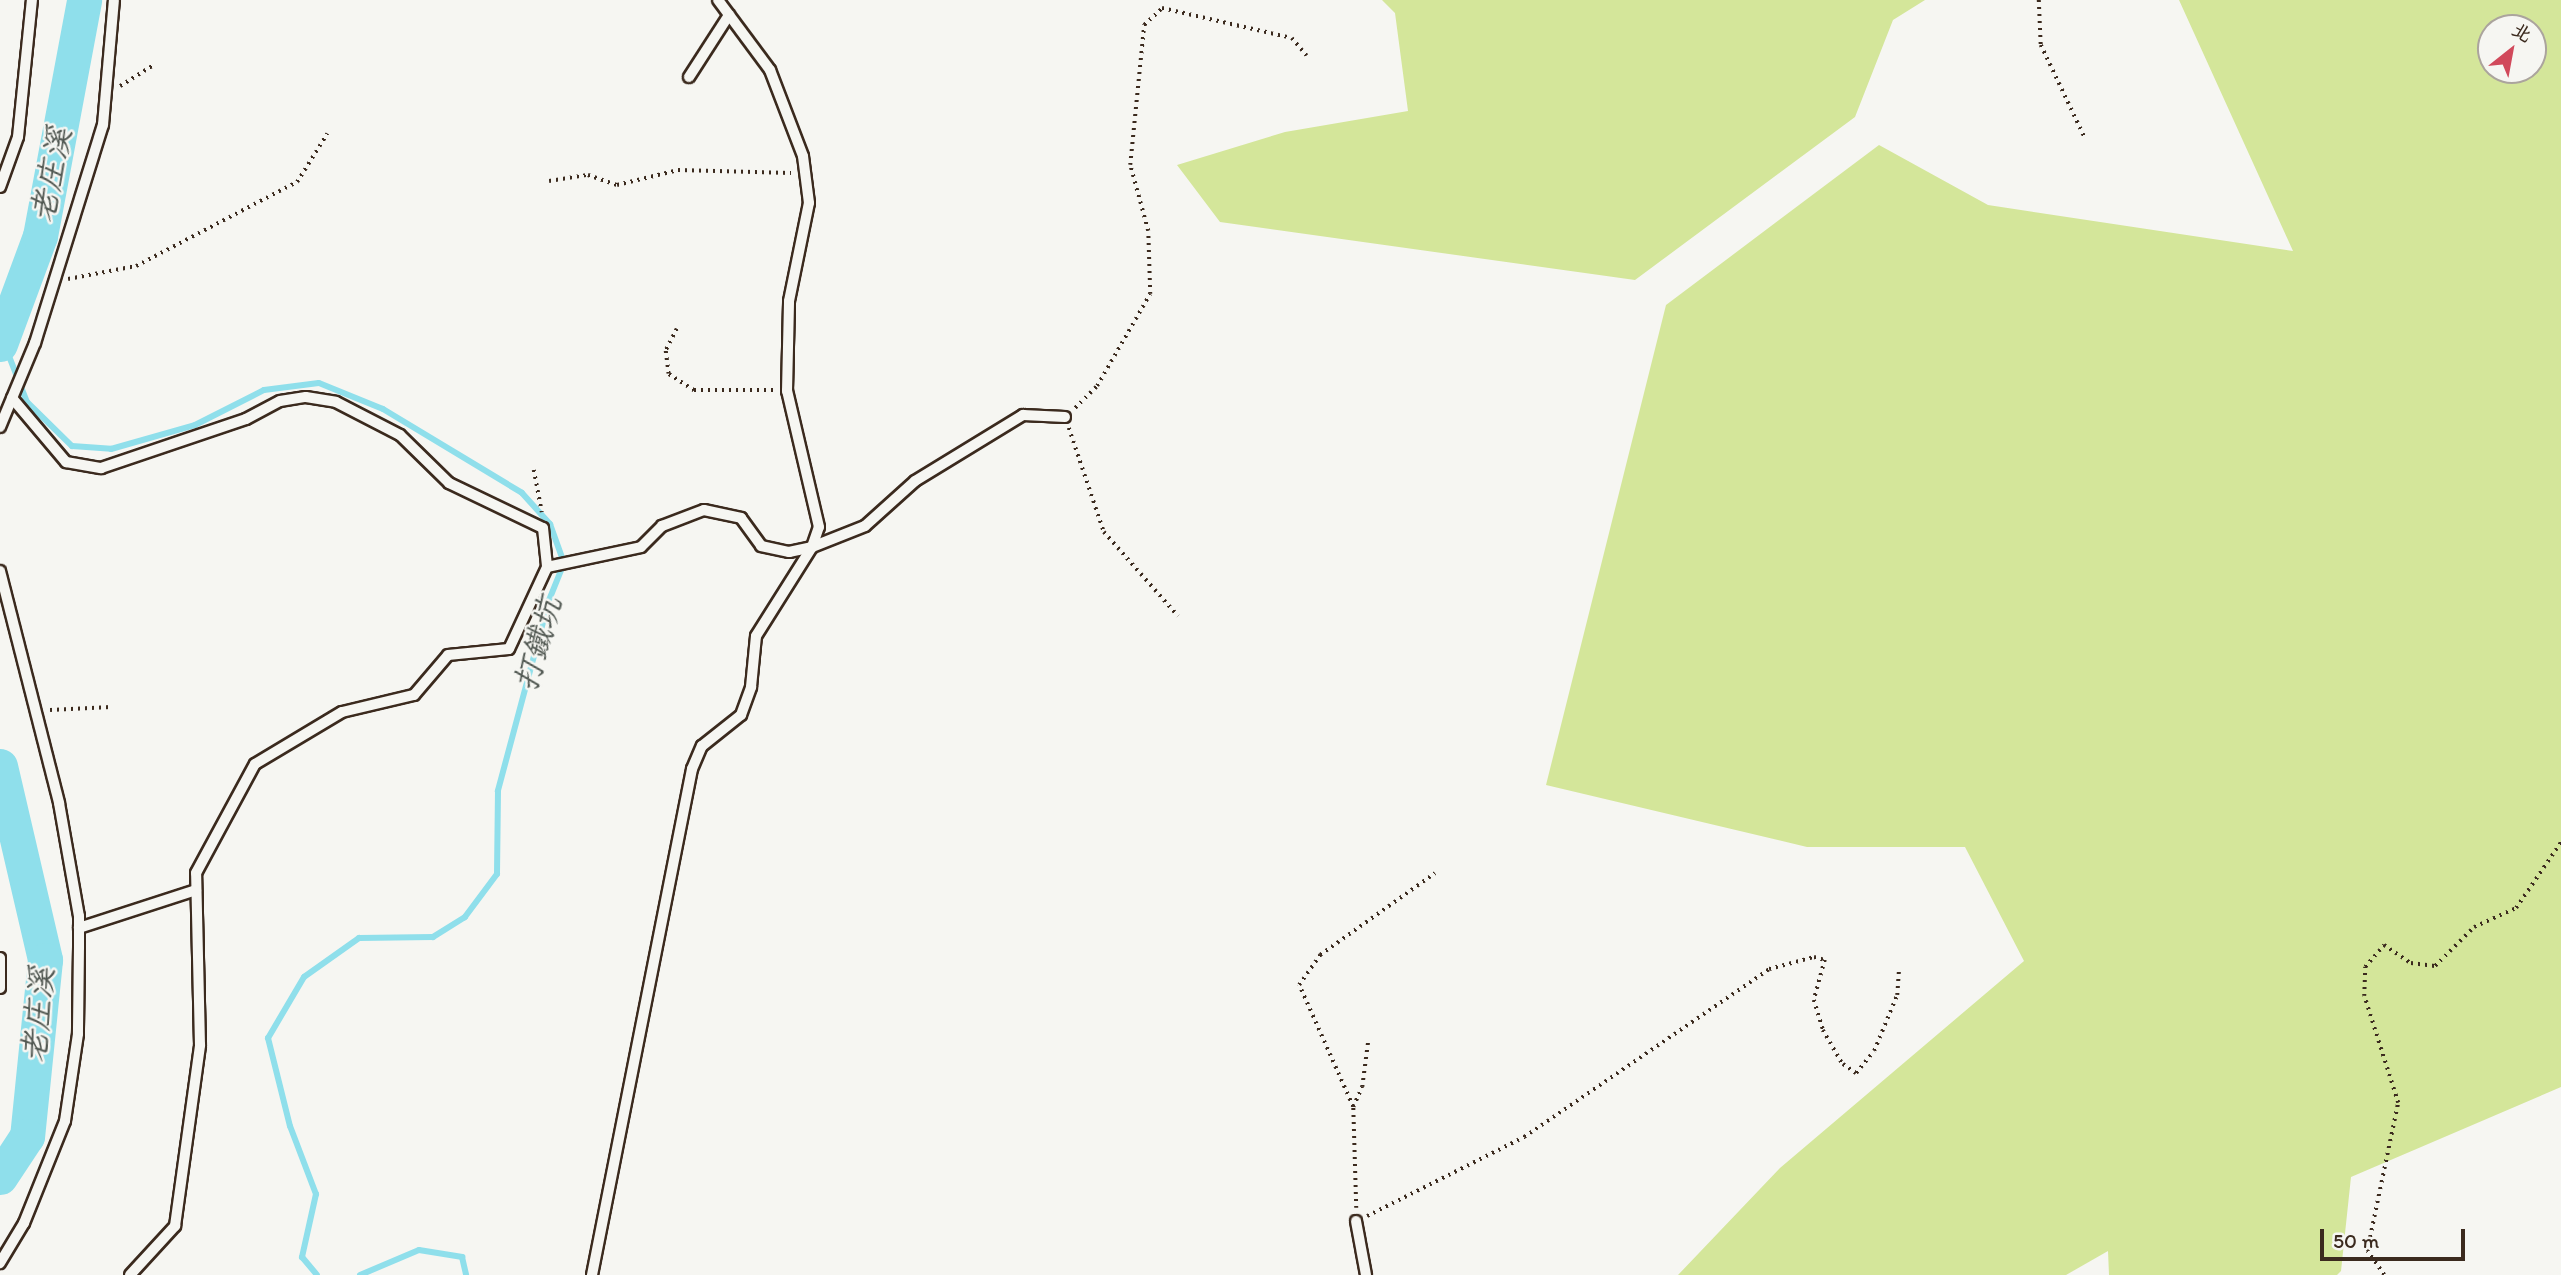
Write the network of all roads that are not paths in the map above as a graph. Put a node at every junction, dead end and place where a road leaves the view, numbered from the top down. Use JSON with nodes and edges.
{"nodes":[{"id":1,"x":32,"y":0,"type":"edge"},
{"id":2,"x":114,"y":0,"type":"edge"},
{"id":3,"x":718,"y":0,"type":"edge"},
{"id":4,"x":729,"y":15,"type":"junction"},
{"id":5,"x":689,"y":77,"type":"dead end"},
{"id":6,"x":0,"y":187,"type":"edge"},
{"id":7,"x":12,"y":398,"type":"junction"},
{"id":8,"x":1065,"y":417,"type":"road end"},
{"id":9,"x":0,"y":427,"type":"edge"},
{"id":10,"x":813,"y":547,"type":"junction"},
{"id":11,"x":547,"y":567,"type":"junction"},
{"id":12,"x":0,"y":571,"type":"edge"},
{"id":13,"x":196,"y":890,"type":"junction"},
{"id":14,"x":79,"y":928,"type":"junction"},
{"id":15,"x":0,"y":958,"type":"edge"},
{"id":16,"x":0,"y":988,"type":"edge"},
{"id":17,"x":1356,"y":1221,"type":"road end"},
{"id":18,"x":0,"y":1263,"type":"edge"},
{"id":19,"x":130,"y":1275,"type":"edge"},
{"id":20,"x":592,"y":1275,"type":"edge"},
{"id":21,"x":1366,"y":1275,"type":"edge"}],
"edges":[{"from":1,"to":6,"type":"lane"},
{"from":2,"to":7,"type":"lane"},
{"from":3,"to":4,"type":"lane"},
{"from":4,"to":5,"type":"lane"},
{"from":4,"to":10,"type":"lane"},
{"from":7,"to":9,"type":"lane"},
{"from":7,"to":11,"type":"lane"},
{"from":8,"to":10,"type":"lane"},
{"from":10,"to":11,"type":"lane"},
{"from":10,"to":20,"type":"lane"},
{"from":11,"to":13,"type":"lane"},
{"from":12,"to":14,"type":"lane"},
{"from":13,"to":14,"type":"lane"},
{"from":13,"to":19,"type":"lane"},
{"from":14,"to":18,"type":"lane"},
{"from":15,"to":16,"type":"lane"},
{"from":17,"to":21,"type":"lane"}]}
